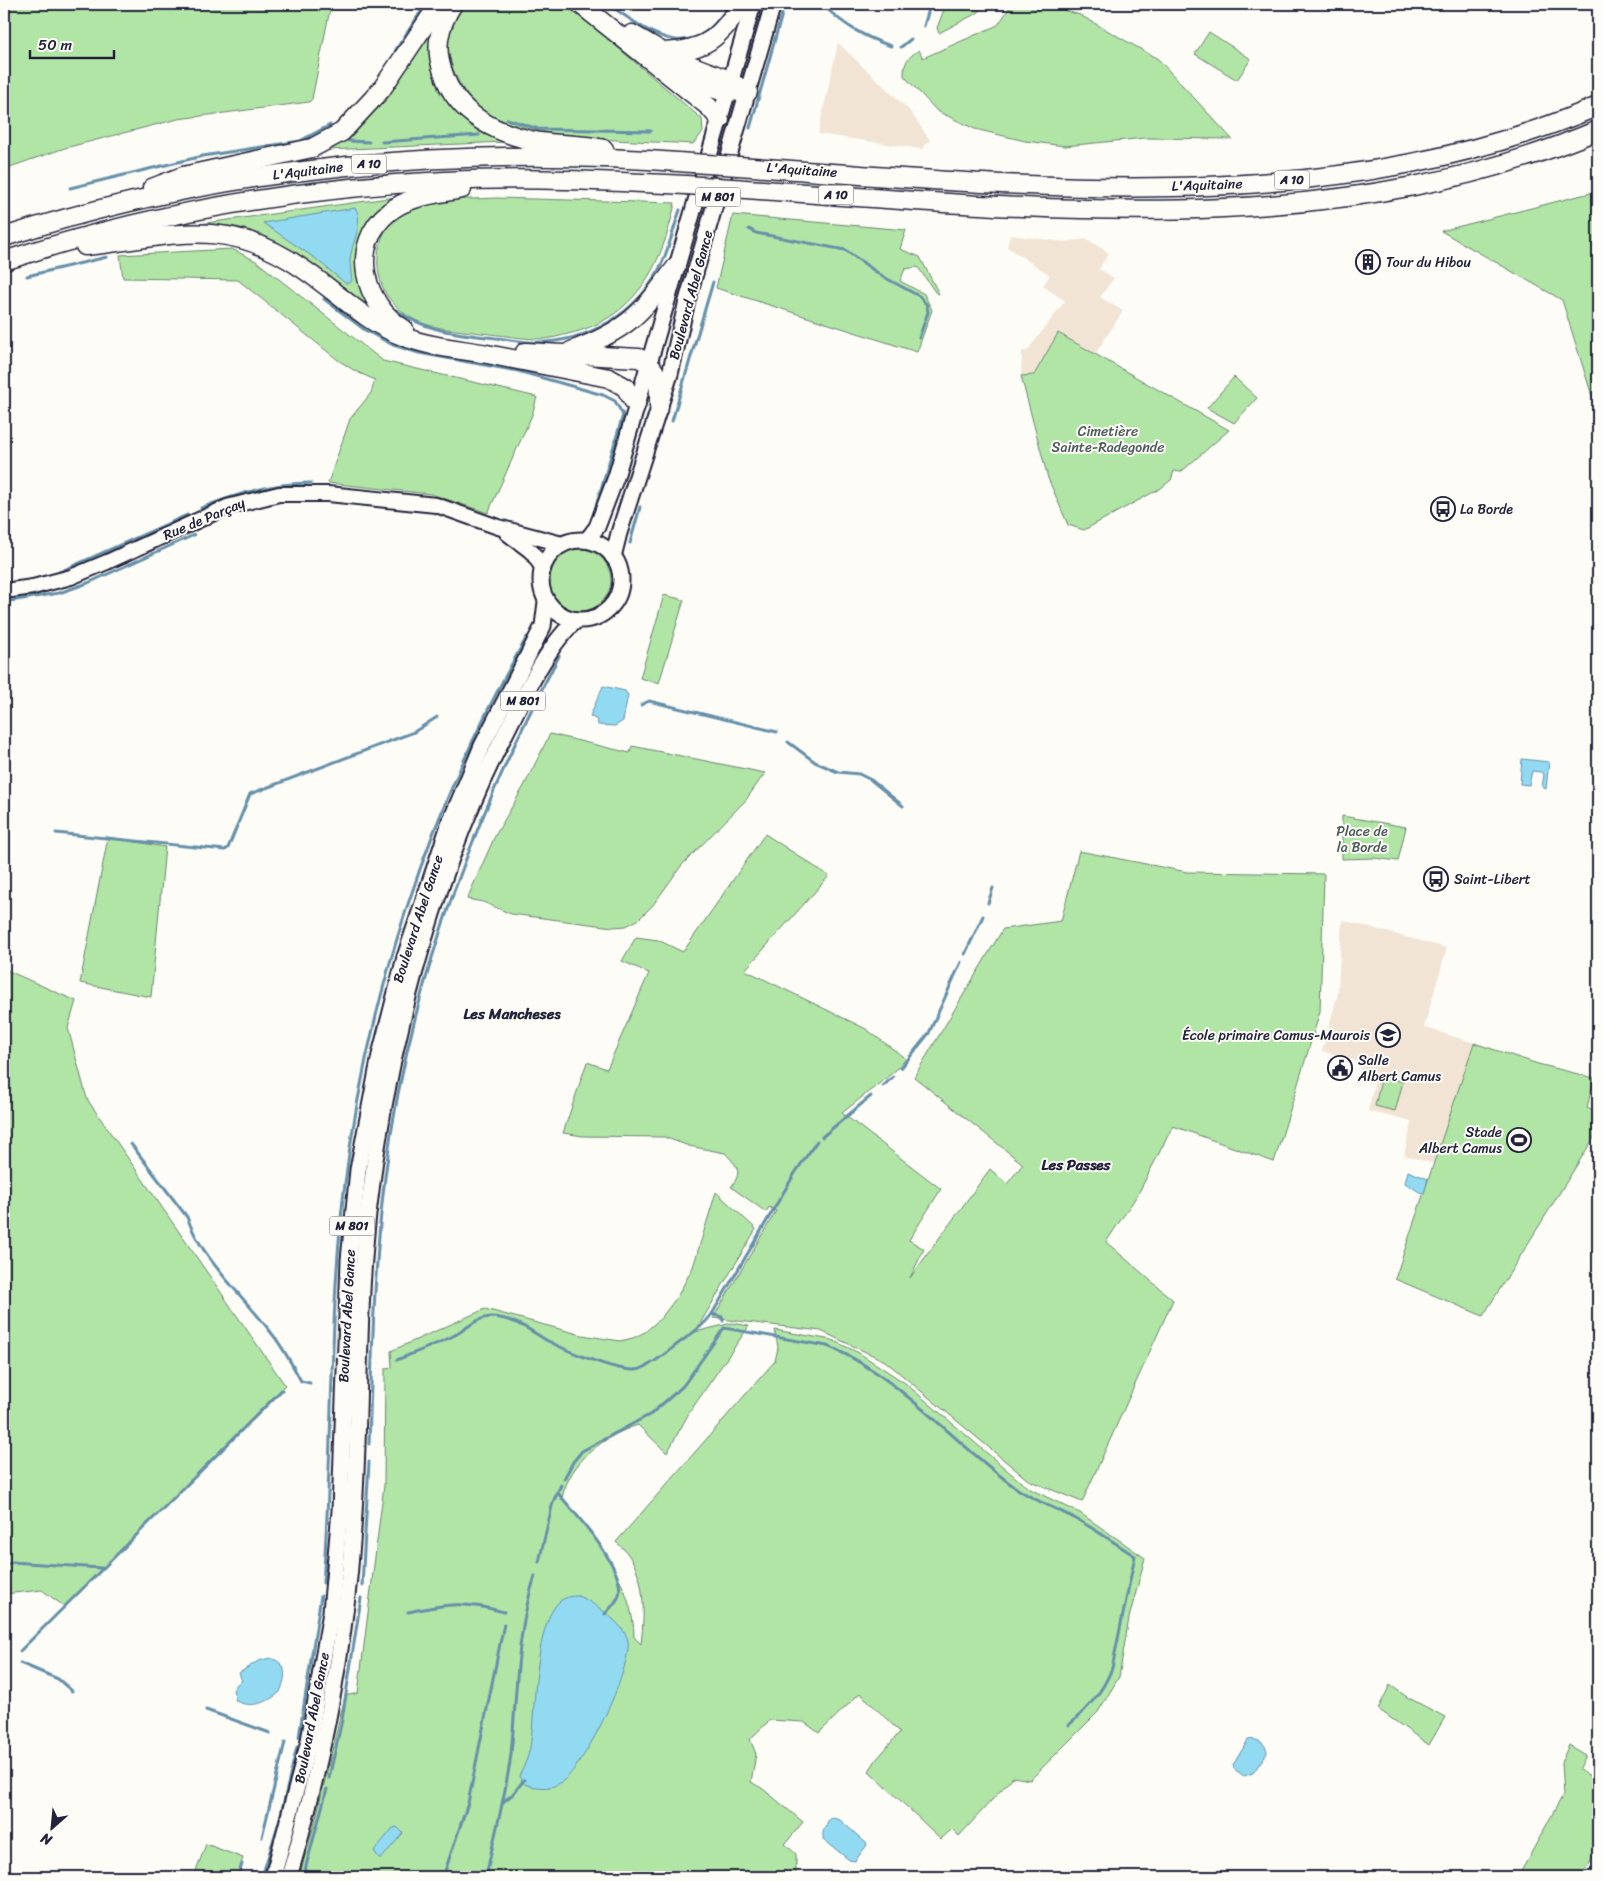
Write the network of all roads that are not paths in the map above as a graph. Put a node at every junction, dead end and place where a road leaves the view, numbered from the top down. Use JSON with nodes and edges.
{"nodes":[{"id":1,"x":439,"y":4,"type":"edge"},
{"id":2,"x":453,"y":4,"type":"edge"},
{"id":3,"x":580,"y":4,"type":"edge"},
{"id":4,"x":592,"y":4,"type":"edge"},
{"id":5,"x":742,"y":4,"type":"edge"},
{"id":6,"x":753,"y":4,"type":"edge"},
{"id":7,"x":773,"y":4,"type":"edge"},
{"id":8,"x":662,"y":52,"type":"junction"},
{"id":9,"x":669,"y":76,"type":"junction"},
{"id":10,"x":729,"y":87,"type":"junction"},
{"id":11,"x":748,"y":92,"type":"junction"},
{"id":12,"x":1598,"y":106,"type":"edge"},
{"id":13,"x":720,"y":120,"type":"junction"},
{"id":14,"x":1598,"y":130,"type":"edge"},
{"id":15,"x":648,"y":160,"type":"junction"},
{"id":16,"x":508,"y":179,"type":"junction"},
{"id":17,"x":93,"y":211,"type":"junction"},
{"id":18,"x":4,"y":237,"type":"edge"},
{"id":19,"x":35,"y":251,"type":"junction"},
{"id":20,"x":4,"y":260,"type":"edge"},
{"id":21,"x":676,"y":268,"type":"junction"},
{"id":22,"x":562,"y":354,"type":"junction"},
{"id":23,"x":649,"y":362,"type":"junction"},
{"id":24,"x":636,"y":405,"type":"junction"},
{"id":25,"x":659,"y":407,"type":"junction"},
{"id":26,"x":498,"y":527,"type":"junction"},
{"id":27,"x":587,"y":540,"type":"junction"},
{"id":28,"x":562,"y":544,"type":"junction"},
{"id":29,"x":613,"y":556,"type":"junction"},
{"id":30,"x":542,"y":567,"type":"junction"},
{"id":31,"x":4,"y":591,"type":"edge"},
{"id":32,"x":546,"y":602,"type":"junction"},
{"id":33,"x":577,"y":620,"type":"junction"},
{"id":34,"x":273,"y":1877,"type":"edge"},
{"id":35,"x":289,"y":1877,"type":"edge"}],
"edges":[{"from":1,"to":17,"type":"highway"},
{"from":2,"to":15,"type":"highway"},
{"from":3,"to":9,"type":"highway"},
{"from":4,"to":8,"type":"highway"},
{"from":5,"to":8,"type":"highway"},
{"from":6,"to":10,"type":"main road","name":"Boulevard Abel Gance","number":"M 801"},
{"from":7,"to":11,"type":"main road","name":"Boulevard Abel Gance","number":"M 801"},
{"from":8,"to":10,"type":"highway"},
{"from":9,"to":10,"type":"highway"},
{"from":9,"to":13,"type":"highway"},
{"from":10,"to":11,"type":"highway"},
{"from":10,"to":13,"type":"main road","name":"Boulevard Abel Gance","number":"M 801"},
{"from":11,"to":25,"type":"main road","name":"Boulevard Abel Gance","number":"M 801"},
{"from":12,"to":15,"type":"highway","name":"L'Aquitaine","number":"A 10","bridge":true},
{"from":13,"to":21,"type":"main road","name":"Boulevard Abel Gance","number":"M 801"},
{"from":14,"to":16,"type":"highway","name":"L'Aquitaine","number":"A 10","bridge":true},
{"from":15,"to":17,"type":"highway","name":"L'Aquitaine","number":"A 10"},
{"from":16,"to":19,"type":"highway","name":"L'Aquitaine","number":"A 10"},
{"from":16,"to":22,"type":"highway"},
{"from":17,"to":18,"type":"highway","name":"L'Aquitaine","number":"A 10"},
{"from":19,"to":20,"type":"highway","name":"L'Aquitaine","number":"A 10"},
{"from":19,"to":24,"type":"highway"},
{"from":21,"to":22,"type":"highway"},
{"from":21,"to":23,"type":"main road","name":"Boulevard Abel Gance","number":"M 801"},
{"from":22,"to":23,"type":"highway"},
{"from":23,"to":24,"type":"main road","name":"Boulevard Abel Gance","number":"M 801"},
{"from":23,"to":25,"type":"highway"},
{"from":24,"to":27,"type":"main road","name":"Boulevard Abel Gance","number":"M 801"},
{"from":25,"to":29,"type":"main road","name":"Boulevard Abel Gance","number":"M 801"},
{"from":26,"to":28,"type":"street","name":"Rue de Parçay"},
{"from":26,"to":30,"type":"street","name":"Rue de Parçay"},
{"from":26,"to":31,"type":"street","name":"Rue de Parçay"},
{"from":27,"to":28,"type":"main road"},
{"from":27,"to":29,"type":"main road"},
{"from":28,"to":30,"type":"main road"},
{"from":29,"to":33,"type":"main road"},
{"from":30,"to":32,"type":"main road","number":"M 801"},
{"from":32,"to":33,"type":"main road"},
{"from":32,"to":34,"type":"main road","name":"Boulevard Abel Gance","number":"M 801"},
{"from":33,"to":35,"type":"main road","name":"Boulevard Abel Gance","number":"M 801"}]}
